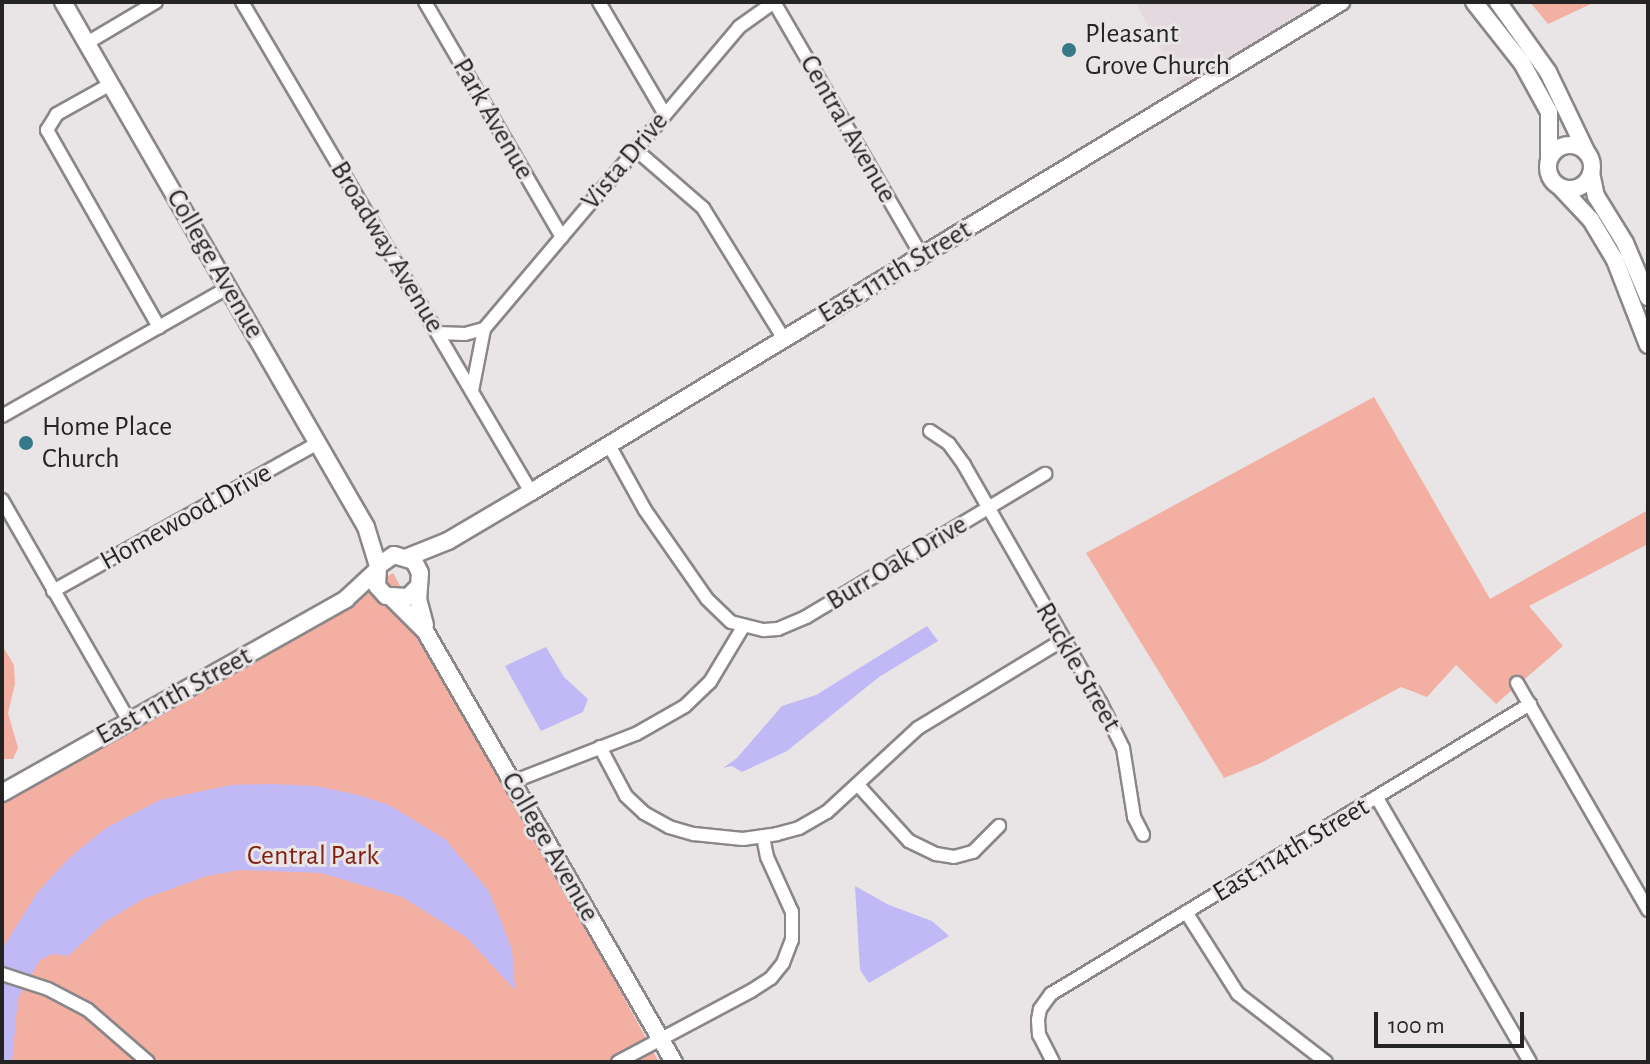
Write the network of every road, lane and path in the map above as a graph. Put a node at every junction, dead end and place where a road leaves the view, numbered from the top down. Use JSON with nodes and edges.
{"nodes":[{"id":1,"x":63,"y":2,"type":"edge"},
{"id":2,"x":156,"y":2,"type":"edge"},
{"id":3,"x":242,"y":2,"type":"edge"},
{"id":4,"x":425,"y":2,"type":"edge"},
{"id":5,"x":599,"y":2,"type":"edge"},
{"id":6,"x":774,"y":2,"type":"edge"},
{"id":7,"x":1341,"y":2,"type":"edge"},
{"id":8,"x":1474,"y":2,"type":"edge"},
{"id":9,"x":1498,"y":2,"type":"edge"},
{"id":10,"x":87,"y":43,"type":"junction"},
{"id":11,"x":109,"y":85,"type":"junction"},
{"id":12,"x":664,"y":113,"type":"junction"},
{"id":13,"x":635,"y":149,"type":"junction"},
{"id":14,"x":1587,"y":153,"type":"junction"},
{"id":15,"x":1549,"y":158,"type":"junction"},
{"id":16,"x":1591,"y":173,"type":"junction"},
{"id":17,"x":1561,"y":188,"type":"junction"},
{"id":18,"x":562,"y":237,"type":"junction"},
{"id":19,"x":922,"y":256,"type":"junction"},
{"id":20,"x":229,"y":287,"type":"junction"},
{"id":21,"x":1648,"y":297,"type":"edge"},
{"id":22,"x":159,"y":327,"type":"junction"},
{"id":23,"x":484,"y":329,"type":"junction"},
{"id":24,"x":438,"y":333,"type":"junction"},
{"id":25,"x":784,"y":339,"type":"junction"},
{"id":26,"x":1648,"y":345,"type":"edge"},
{"id":27,"x":472,"y":391,"type":"junction"},
{"id":28,"x":2,"y":416,"type":"edge"},
{"id":29,"x":930,"y":431,"type":"dead end"},
{"id":30,"x":318,"y":443,"type":"junction"},
{"id":31,"x":609,"y":445,"type":"junction"},
{"id":32,"x":1045,"y":474,"type":"dead end"},
{"id":33,"x":531,"y":492,"type":"junction"},
{"id":34,"x":2,"y":500,"type":"edge"},
{"id":35,"x":988,"y":508,"type":"junction"},
{"id":36,"x":366,"y":527,"type":"junction"},
{"id":37,"x":448,"y":541,"type":"junction"},
{"id":38,"x":404,"y":556,"type":"junction"},
{"id":39,"x":377,"y":569,"type":"junction"},
{"id":40,"x":419,"y":583,"type":"junction"},
{"id":41,"x":53,"y":591,"type":"junction"},
{"id":42,"x":390,"y":598,"type":"junction"},
{"id":43,"x":346,"y":599,"type":"junction"},
{"id":44,"x":743,"y":627,"type":"junction"},
{"id":45,"x":425,"y":631,"type":"junction"},
{"id":46,"x":1063,"y":640,"type":"junction"},
{"id":47,"x":1517,"y":683,"type":"dead end"},
{"id":48,"x":1530,"y":704,"type":"junction"},
{"id":49,"x":129,"y":721,"type":"junction"},
{"id":50,"x":600,"y":747,"type":"junction"},
{"id":51,"x":512,"y":782,"type":"junction"},
{"id":52,"x":858,"y":785,"type":"junction"},
{"id":53,"x":2,"y":793,"type":"edge"},
{"id":54,"x":1377,"y":798,"type":"junction"},
{"id":55,"x":999,"y":826,"type":"dead end"},
{"id":56,"x":1143,"y":835,"type":"dead end"},
{"id":57,"x":763,"y":837,"type":"junction"},
{"id":58,"x":1648,"y":910,"type":"edge"},
{"id":59,"x":1186,"y":912,"type":"junction"},
{"id":60,"x":2,"y":974,"type":"edge"},
{"id":61,"x":661,"y":1039,"type":"junction"},
{"id":62,"x":148,"y":1062,"type":"edge"},
{"id":63,"x":618,"y":1062,"type":"edge"},
{"id":64,"x":674,"y":1062,"type":"edge"},
{"id":65,"x":1053,"y":1062,"type":"edge"},
{"id":66,"x":1326,"y":1062,"type":"edge"},
{"id":67,"x":1530,"y":1062,"type":"edge"}],
"edges":[{"from":1,"to":10,"type":"main road","name":"College Avenue"},
{"from":2,"to":10,"type":"street"},
{"from":3,"to":24,"type":"street","name":"Broadway Avenue"},
{"from":4,"to":18,"type":"street","name":"Park Avenue"},
{"from":5,"to":12,"type":"street"},
{"from":6,"to":12,"type":"street","name":"Vista Drive"},
{"from":6,"to":19,"type":"street","name":"Central Avenue"},
{"from":7,"to":19,"type":"main road","name":"East 111th Street"},
{"from":8,"to":15,"type":"main road"},
{"from":9,"to":14,"type":"main road"},
{"from":10,"to":11,"type":"main road","name":"College Avenue"},
{"from":11,"to":20,"type":"main road","name":"College Avenue"},
{"from":11,"to":22,"type":"street"},
{"from":12,"to":13,"type":"street","name":"Vista Drive"},
{"from":13,"to":18,"type":"street","name":"Vista Drive"},
{"from":13,"to":25,"type":"street"},
{"from":14,"to":15,"type":"main road"},
{"from":14,"to":16,"type":"main road"},
{"from":15,"to":17,"type":"main road"},
{"from":16,"to":17,"type":"main road"},
{"from":16,"to":21,"type":"main road"},
{"from":17,"to":26,"type":"main road"},
{"from":18,"to":23,"type":"street","name":"Vista Drive"},
{"from":19,"to":25,"type":"main road","name":"East 111th Street"},
{"from":20,"to":22,"type":"street"},
{"from":20,"to":30,"type":"main road","name":"College Avenue"},
{"from":22,"to":28,"type":"street"},
{"from":23,"to":24,"type":"street"},
{"from":23,"to":27,"type":"street","name":"Vista Drive"},
{"from":24,"to":27,"type":"street","name":"Broadway Avenue"},
{"from":25,"to":31,"type":"main road","name":"East 111th Street"},
{"from":27,"to":33,"type":"street","name":"Broadway Avenue"},
{"from":29,"to":35,"type":"street","name":"Ruckle Street"},
{"from":30,"to":36,"type":"main road","name":"College Avenue"},
{"from":30,"to":41,"type":"street","name":"Homewood Drive"},
{"from":31,"to":33,"type":"main road","name":"East 111th Street"},
{"from":31,"to":44,"type":"street"},
{"from":32,"to":35,"type":"street","name":"Burr Oak Drive"},
{"from":33,"to":37,"type":"main road","name":"East 111th Street"},
{"from":34,"to":41,"type":"street"},
{"from":35,"to":44,"type":"street","name":"Burr Oak Drive"},
{"from":35,"to":46,"type":"street","name":"Ruckle Street"},
{"from":36,"to":38,"type":"main road","name":"College Avenue"},
{"from":36,"to":39,"type":"main road","name":"College Avenue"},
{"from":37,"to":38,"type":"main road","name":"East 111th Street"},
{"from":37,"to":40,"type":"main road","name":"East 111th Street"},
{"from":38,"to":39,"type":"main road"},
{"from":38,"to":40,"type":"main road"},
{"from":39,"to":42,"type":"main road"},
{"from":39,"to":43,"type":"main road","name":"East 111th Street"},
{"from":40,"to":42,"type":"main road"},
{"from":40,"to":45,"type":"main road","name":"College Avenue"},
{"from":41,"to":49,"type":"street"},
{"from":42,"to":43,"type":"main road","name":"East 111th Street"},
{"from":42,"to":45,"type":"main road","name":"College Avenue"},
{"from":43,"to":49,"type":"main road","name":"East 111th Street"},
{"from":44,"to":50,"type":"street"},
{"from":45,"to":51,"type":"main road","name":"College Avenue"},
{"from":46,"to":52,"type":"street"},
{"from":46,"to":56,"type":"street","name":"Ruckle Street"},
{"from":47,"to":48,"type":"street"},
{"from":48,"to":54,"type":"street","name":"East 114th Street"},
{"from":48,"to":58,"type":"street"},
{"from":49,"to":53,"type":"main road","name":"East 111th Street"},
{"from":50,"to":51,"type":"street"},
{"from":50,"to":57,"type":"street"},
{"from":51,"to":61,"type":"main road","name":"College Avenue"},
{"from":52,"to":55,"type":"street"},
{"from":52,"to":57,"type":"street"},
{"from":54,"to":59,"type":"street","name":"East 114th Street"},
{"from":54,"to":67,"type":"street"},
{"from":57,"to":61,"type":"street"},
{"from":59,"to":65,"type":"street","name":"East 114th Street"},
{"from":59,"to":66,"type":"street"},
{"from":60,"to":62,"type":"street"},
{"from":61,"to":63,"type":"street"},
{"from":61,"to":64,"type":"main road","name":"College Avenue"}]}
